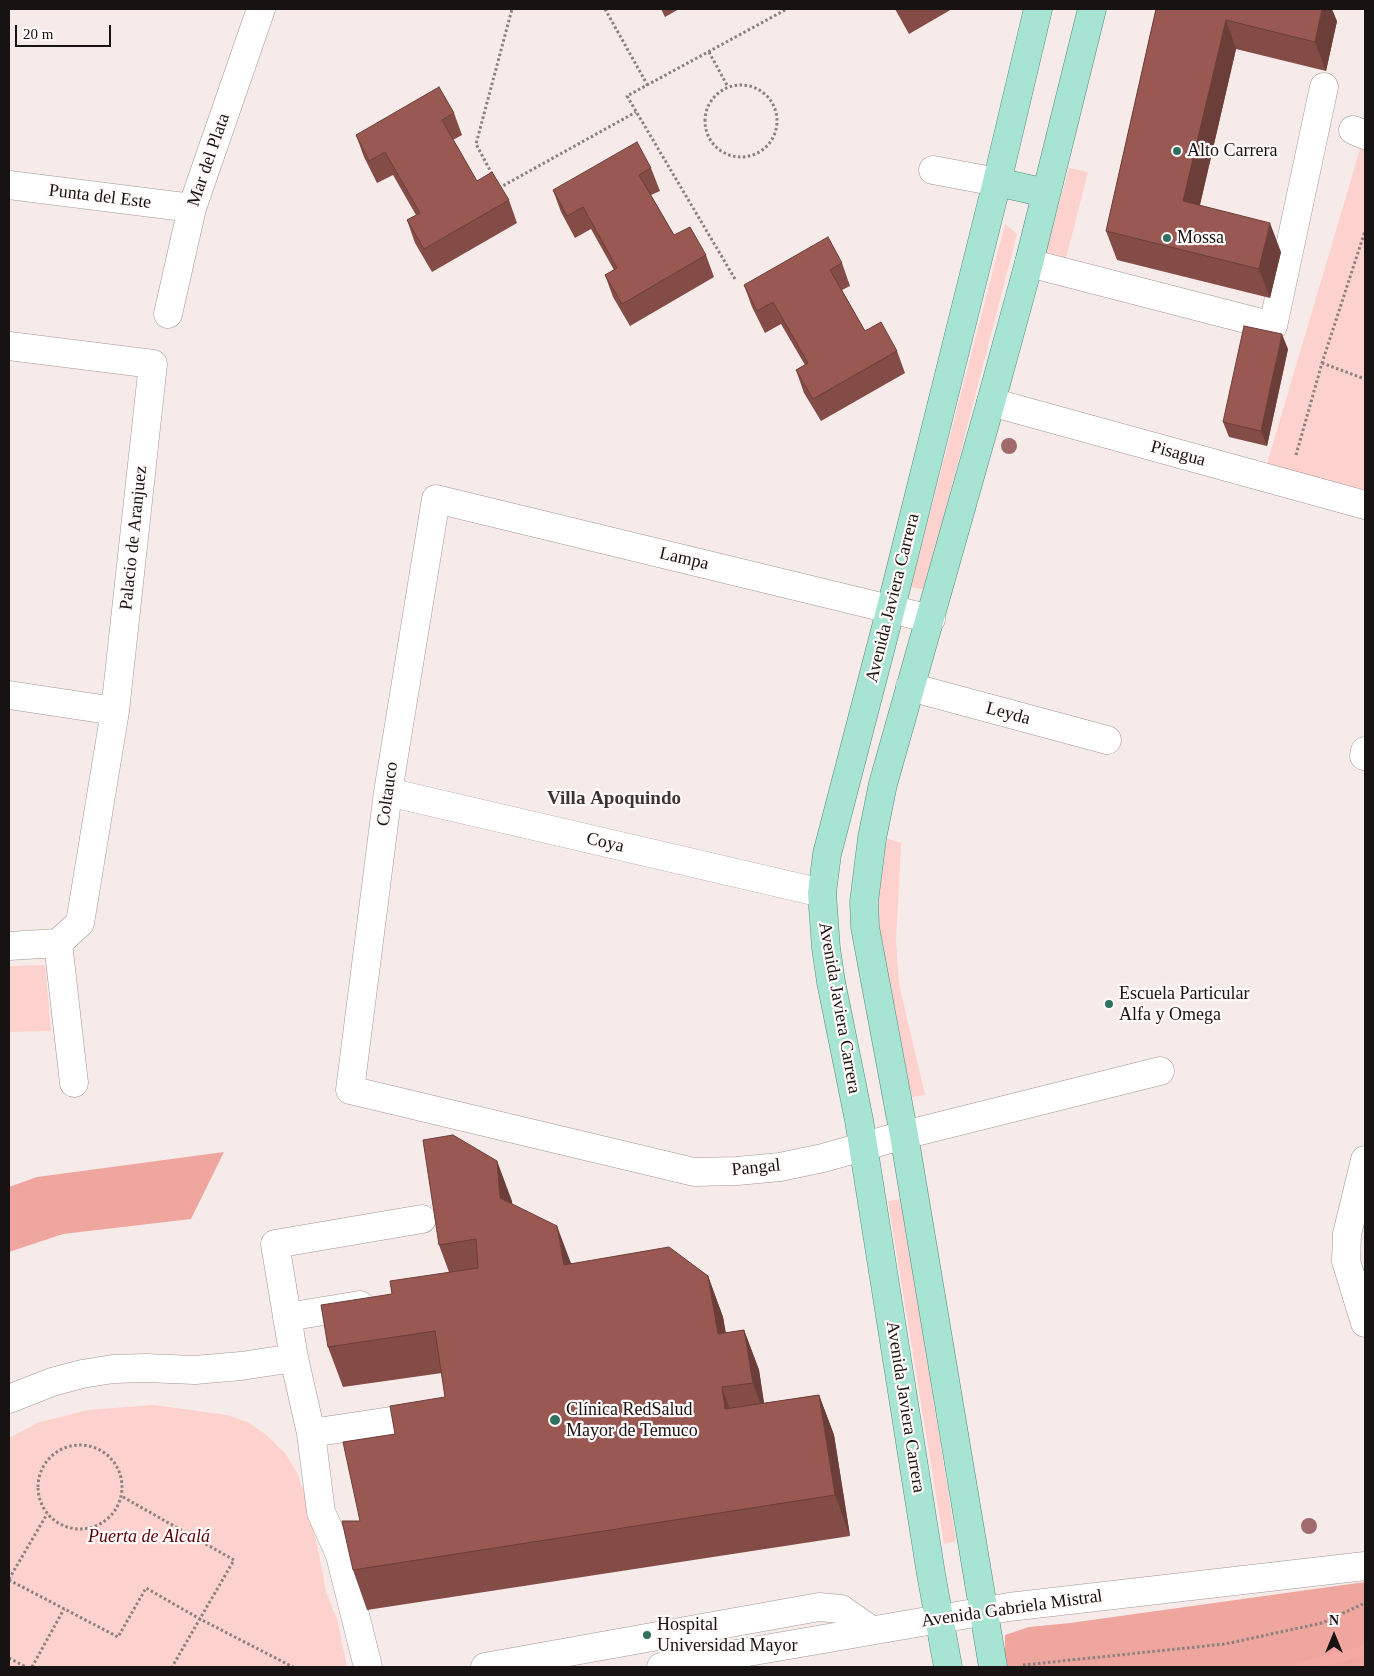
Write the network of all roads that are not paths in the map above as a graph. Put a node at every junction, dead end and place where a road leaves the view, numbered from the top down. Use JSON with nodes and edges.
{"nodes":[{"id":1,"x":260,"y":9,"type":"edge"},
{"id":2,"x":1038,"y":9,"type":"edge"},
{"id":3,"x":1092,"y":9,"type":"edge"},
{"id":4,"x":1324,"y":87,"type":"dead end"},
{"id":5,"x":932,"y":170,"type":"dead end"},
{"id":6,"x":997,"y":182,"type":"junction"},
{"id":7,"x":9,"y":185,"type":"edge"},
{"id":8,"x":1046,"y":193,"type":"junction"},
{"id":9,"x":192,"y":208,"type":"junction"},
{"id":10,"x":1029,"y":263,"type":"junction"},
{"id":11,"x":168,"y":314,"type":"dead end"},
{"id":12,"x":9,"y":346,"type":"edge"},
{"id":13,"x":991,"y":402,"type":"junction"},
{"id":14,"x":436,"y":500,"type":"joint"},
{"id":15,"x":1365,"y":505,"type":"edge"},
{"id":16,"x":891,"y":608,"type":"junction"},
{"id":17,"x":931,"y":618,"type":"junction"},
{"id":18,"x":910,"y":687,"type":"junction"},
{"id":19,"x":9,"y":694,"type":"edge"},
{"id":20,"x":115,"y":711,"type":"junction"},
{"id":21,"x":1107,"y":740,"type":"dead end"},
{"id":22,"x":388,"y":792,"type":"junction"},
{"id":23,"x":822,"y":893,"type":"junction"},
{"id":24,"x":58,"y":944,"type":"junction"},
{"id":25,"x":9,"y":946,"type":"edge"},
{"id":26,"x":1160,"y":1071,"type":"dead end"},
{"id":27,"x":74,"y":1083,"type":"dead end"},
{"id":28,"x":350,"y":1090,"type":"joint"},
{"id":29,"x":904,"y":1135,"type":"junction"},
{"id":30,"x":864,"y":1146,"type":"junction"},
{"id":31,"x":1365,"y":1160,"type":"edge"},
{"id":32,"x":422,"y":1219,"type":"dead end"},
{"id":33,"x":1356,"y":1231,"type":"edge"},
{"id":34,"x":382,"y":1302,"type":"edge"},
{"id":35,"x":287,"y":1317,"type":"junction"},
{"id":36,"x":1365,"y":1323,"type":"edge"},
{"id":37,"x":294,"y":1358,"type":"junction"},
{"id":38,"x":9,"y":1399,"type":"edge"},
{"id":39,"x":404,"y":1419,"type":"edge"},
{"id":40,"x":311,"y":1432,"type":"junction"},
{"id":41,"x":1365,"y":1566,"type":"edge"},
{"id":42,"x":984,"y":1611,"type":"junction"},
{"id":43,"x":939,"y":1618,"type":"junction"},
{"id":44,"x":700,"y":1629,"type":"junction"},
{"id":45,"x":871,"y":1630,"type":"junction"},
{"id":46,"x":646,"y":1638,"type":"junction"},
{"id":47,"x":704,"y":1660,"type":"junction"},
{"id":48,"x":1006,"y":1666,"type":"edge"},
{"id":49,"x":368,"y":1667,"type":"edge"},
{"id":50,"x":486,"y":1667,"type":"edge"},
{"id":51,"x":650,"y":1667,"type":"edge"},
{"id":52,"x":661,"y":1667,"type":"edge"},
{"id":53,"x":948,"y":1667,"type":"edge"}],
"edges":[{"from":1,"to":9,"type":"street","name":"Mar del Plata"},
{"from":2,"to":6,"type":"main road","name":"Avenida Javiera Carrera"},
{"from":3,"to":8,"type":"main road"},
{"from":4,"to":10,"type":"street"},
{"from":5,"to":6,"type":"street"},
{"from":6,"to":8,"type":"main road"},
{"from":6,"to":16,"type":"main road","name":"Avenida Javiera Carrera"},
{"from":7,"to":9,"type":"street","name":"Punta del Este"},
{"from":8,"to":10,"type":"main road"},
{"from":9,"to":11,"type":"street","name":"Mar del Plata"},
{"from":10,"to":13,"type":"main road"},
{"from":12,"to":20,"type":"street","name":"Palacio de Aranjuez"},
{"from":13,"to":15,"type":"street","name":"Pisagua"},
{"from":13,"to":17,"type":"main road"},
{"from":14,"to":16,"type":"street","name":"Lampa"},
{"from":14,"to":22,"type":"street","name":"Coltauco"},
{"from":16,"to":17,"type":"street","name":"Lampa"},
{"from":16,"to":23,"type":"main road","name":"Avenida Javiera Carrera"},
{"from":17,"to":18,"type":"main road"},
{"from":18,"to":21,"type":"street","name":"Leyda"},
{"from":18,"to":29,"type":"main road"},
{"from":19,"to":20,"type":"street"},
{"from":20,"to":24,"type":"street","name":"Palacio de Aranjuez"},
{"from":22,"to":23,"type":"street","name":"Coya"},
{"from":22,"to":28,"type":"street","name":"Coltauco"},
{"from":23,"to":30,"type":"main road","name":"Avenida Javiera Carrera"},
{"from":24,"to":25,"type":"street"},
{"from":24,"to":27,"type":"street"},
{"from":26,"to":29,"type":"street","name":"Pangal"},
{"from":28,"to":30,"type":"street","name":"Pangal"},
{"from":29,"to":30,"type":"street","name":"Pangal"},
{"from":29,"to":42,"type":"main road"},
{"from":30,"to":43,"type":"main road","name":"Avenida Javiera Carrera"},
{"from":31,"to":33,"type":"street"},
{"from":32,"to":35,"type":"street"},
{"from":33,"to":36,"type":"street"},
{"from":34,"to":35,"type":"street"},
{"from":35,"to":37,"type":"street"},
{"from":37,"to":38,"type":"street"},
{"from":37,"to":40,"type":"street"},
{"from":39,"to":40,"type":"street"},
{"from":40,"to":49,"type":"street"},
{"from":41,"to":42,"type":"street","name":"Avenida Gabriela Mistral"},
{"from":42,"to":43,"type":"street","name":"Avenida Gabriela Mistral"},
{"from":42,"to":48,"type":"main road"},
{"from":43,"to":45,"type":"street","name":"Avenida Gabriela Mistral"},
{"from":43,"to":53,"type":"main road","name":"Avenida Javiera Carrera"},
{"from":44,"to":45,"type":"street"},
{"from":44,"to":46,"type":"street"},
{"from":44,"to":47,"type":"street"},
{"from":45,"to":47,"type":"street","name":"Avenida Gabriela Mistral"},
{"from":46,"to":50,"type":"street"},
{"from":46,"to":51,"type":"street"},
{"from":47,"to":52,"type":"street","name":"Avenida Gabriela Mistral"}]}
